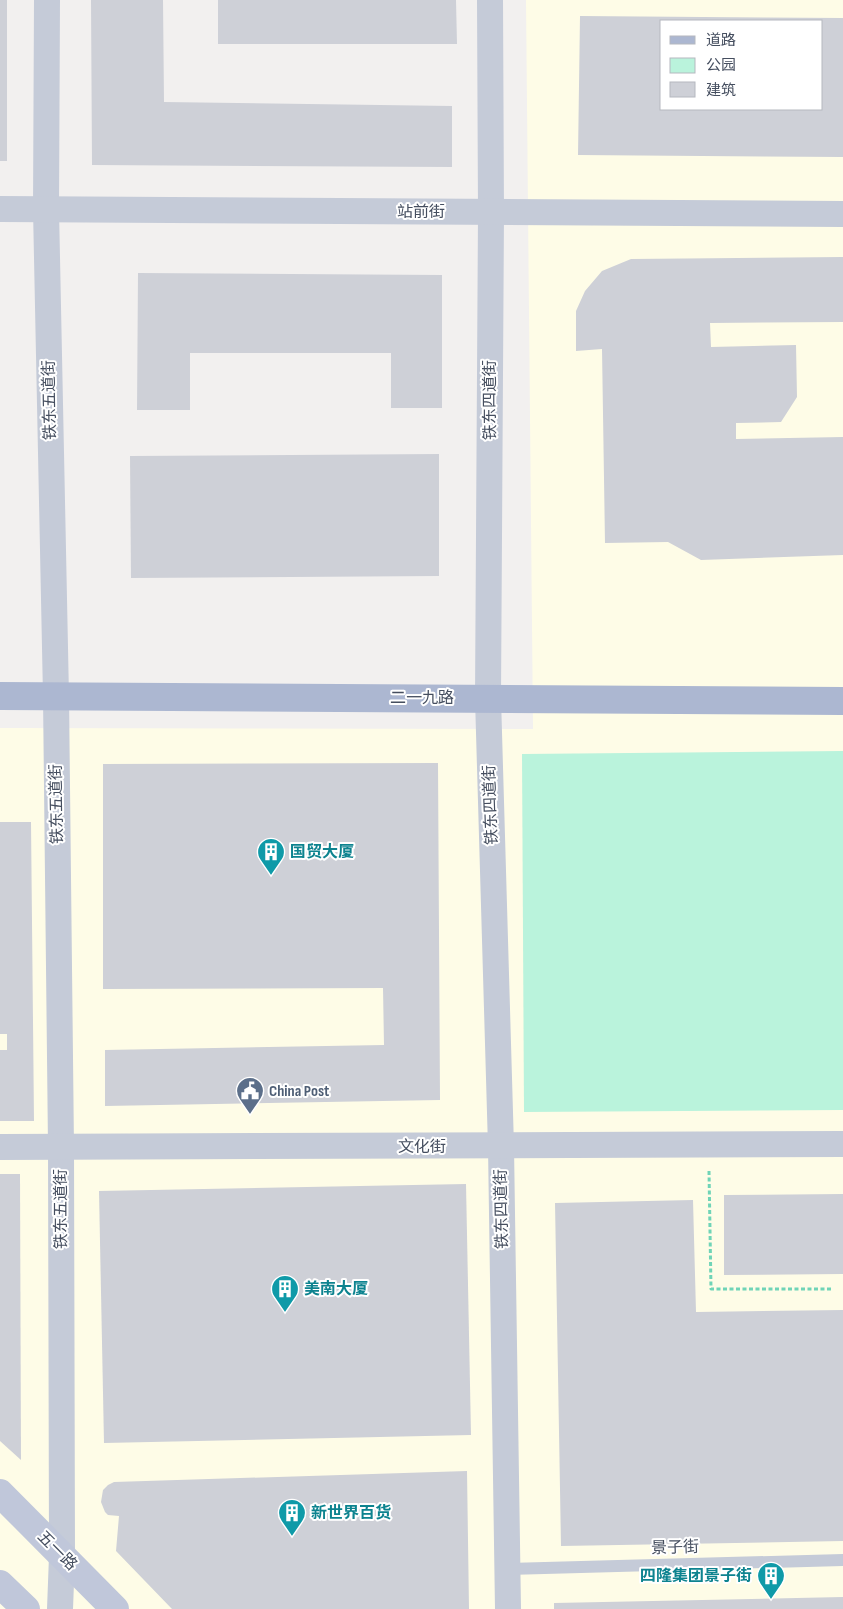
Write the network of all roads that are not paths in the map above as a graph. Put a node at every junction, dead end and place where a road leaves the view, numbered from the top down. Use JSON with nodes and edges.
{"nodes":[{"id":1,"x":47,"y":0,"type":"edge"},
{"id":2,"x":490,"y":0,"type":"edge"},
{"id":3,"x":0,"y":209,"type":"edge"},
{"id":4,"x":46,"y":209,"type":"junction"},
{"id":5,"x":491,"y":213,"type":"junction"},
{"id":6,"x":843,"y":214,"type":"edge"},
{"id":7,"x":0,"y":696,"type":"edge"},
{"id":8,"x":56,"y":696,"type":"junction"},
{"id":9,"x":488,"y":698,"type":"junction"},
{"id":10,"x":843,"y":701,"type":"edge"},
{"id":11,"x":843,"y":1144,"type":"edge"},
{"id":12,"x":501,"y":1146,"type":"junction"},
{"id":13,"x":0,"y":1147,"type":"edge"},
{"id":14,"x":61,"y":1147,"type":"junction"},
{"id":15,"x":0,"y":1493,"type":"edge"},
{"id":16,"x":62,"y":1556,"type":"junction"},
{"id":17,"x":843,"y":1560,"type":"edge"},
{"id":18,"x":507,"y":1569,"type":"junction"},
{"id":19,"x":0,"y":1584,"type":"edge"},
{"id":20,"x":26,"y":1609,"type":"edge"},
{"id":21,"x":60,"y":1609,"type":"edge"},
{"id":22,"x":115,"y":1609,"type":"edge"},
{"id":23,"x":508,"y":1609,"type":"edge"}],
"edges":[{"from":1,"to":4,"type":"street","name":"铁东五道街"},
{"from":2,"to":5,"type":"street","name":"铁东四道街"},
{"from":3,"to":4,"type":"street","name":"站前街"},
{"from":4,"to":5,"type":"street","name":"站前街"},
{"from":4,"to":8,"type":"street","name":"铁东五道街"},
{"from":5,"to":6,"type":"street","name":"站前街"},
{"from":5,"to":9,"type":"street","name":"铁东四道街"},
{"from":7,"to":8,"type":"main road","name":"二一九路"},
{"from":8,"to":9,"type":"main road","name":"二一九路"},
{"from":8,"to":14,"type":"street","name":"铁东五道街"},
{"from":9,"to":10,"type":"main road","name":"二一九路"},
{"from":9,"to":12,"type":"street","name":"铁东四道街"},
{"from":11,"to":12,"type":"street","name":"文化街"},
{"from":12,"to":14,"type":"street","name":"文化街"},
{"from":12,"to":18,"type":"street","name":"铁东四道街"},
{"from":13,"to":14,"type":"street","name":"文化街"},
{"from":14,"to":16,"type":"street","name":"铁东五道街"},
{"from":15,"to":16,"type":"main road","name":"五一路"},
{"from":16,"to":21,"type":"street","name":"铁东五道街"},
{"from":16,"to":22,"type":"main road","name":"五一路"},
{"from":17,"to":18,"type":"lane","name":"景子街"},
{"from":18,"to":23,"type":"street","name":"铁东四道街"},
{"from":19,"to":20,"type":"main road"}]}
